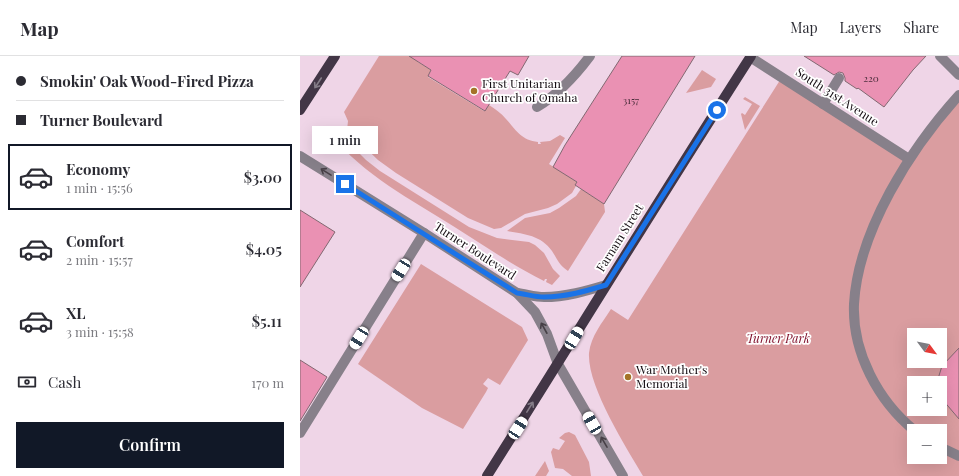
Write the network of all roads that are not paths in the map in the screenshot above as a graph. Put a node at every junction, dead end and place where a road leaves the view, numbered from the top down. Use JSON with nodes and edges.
{"nodes":[{"id":1,"x":335,"y":56,"type":"edge"},
{"id":2,"x":590,"y":56,"type":"edge"},
{"id":3,"x":750,"y":56,"type":"edge"},
{"id":4,"x":940,"y":56,"type":"edge"},
{"id":5,"x":959,"y":75,"type":"edge"},
{"id":6,"x":839,"y":78,"type":"dead end"},
{"id":7,"x":959,"y":95,"type":"edge"},
{"id":8,"x":823,"y":104,"type":"junction"},
{"id":9,"x":537,"y":107,"type":"dead end"},
{"id":10,"x":300,"y":110,"type":"edge"},
{"id":11,"x":300,"y":156,"type":"edge"},
{"id":12,"x":909,"y":159,"type":"junction"},
{"id":13,"x":424,"y":233,"type":"junction"},
{"id":14,"x":606,"y":285,"type":"junction"},
{"id":15,"x":517,"y":293,"type":"junction"},
{"id":16,"x":558,"y":364,"type":"junction"},
{"id":17,"x":908,"y":424,"type":"edge"},
{"id":18,"x":300,"y":433,"type":"edge"},
{"id":19,"x":947,"y":451,"type":"edge"},
{"id":20,"x":959,"y":456,"type":"edge"},
{"id":21,"x":487,"y":476,"type":"edge"},
{"id":22,"x":623,"y":476,"type":"edge"}],
"edges":[{"from":1,"to":10,"type":"main road","one_way":true},
{"from":2,"to":9,"type":"street"},
{"from":3,"to":8,"type":"street","name":"South 31st Avenue"},
{"from":3,"to":14,"type":"main road","name":"Farnam Street"},
{"from":4,"to":5,"type":"street"},
{"from":6,"to":8,"type":"street"},
{"from":7,"to":12,"type":"street"},
{"from":8,"to":12,"type":"street","name":"South 31st Avenue"},
{"from":13,"to":11,"type":"street","name":"Turner Boulevard","one_way":true},
{"from":12,"to":17,"type":"street"},
{"from":13,"to":15,"type":"street","name":"Turner Boulevard"},
{"from":13,"to":18,"type":"street"},
{"from":14,"to":15,"type":"street"},
{"from":14,"to":16,"type":"main road","name":"Farnam Street"},
{"from":16,"to":15,"type":"street","name":"Turner Boulevard","one_way":true},
{"from":21,"to":16,"type":"main road","name":"Farnam Street","one_way":true},
{"from":22,"to":16,"type":"street","name":"Turner Boulevard","one_way":true},
{"from":19,"to":20,"type":"street"}]}
